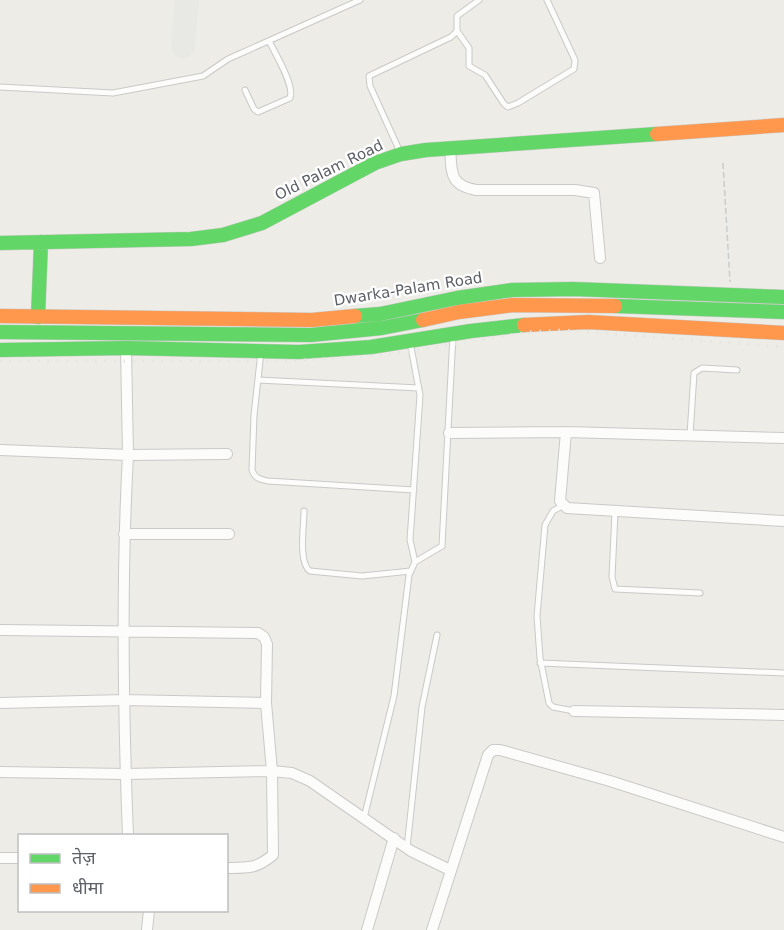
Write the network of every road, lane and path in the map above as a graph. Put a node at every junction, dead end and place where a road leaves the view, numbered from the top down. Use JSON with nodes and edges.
{"nodes":[{"id":1,"x":360,"y":0,"type":"edge"},
{"id":2,"x":479,"y":0,"type":"edge"},
{"id":3,"x":547,"y":0,"type":"edge"},
{"id":4,"x":457,"y":31,"type":"junction"},
{"id":5,"x":268,"y":41,"type":"junction"},
{"id":6,"x":0,"y":87,"type":"edge"},
{"id":7,"x":245,"y":90,"type":"dead end"},
{"id":8,"x":784,"y":125,"type":"edge"},
{"id":9,"x":450,"y":147,"type":"junction"},
{"id":10,"x":401,"y":154,"type":"junction"},
{"id":11,"x":723,"y":163,"type":"dead end"},
{"id":12,"x":40,"y":242,"type":"junction"},
{"id":13,"x":0,"y":243,"type":"edge"},
{"id":14,"x":600,"y":258,"type":"dead end"},
{"id":15,"x":730,"y":282,"type":"dead end"},
{"id":16,"x":784,"y":297,"type":"edge"},
{"id":17,"x":784,"y":312,"type":"edge"},
{"id":18,"x":0,"y":316,"type":"edge"},
{"id":19,"x":38,"y":317,"type":"junction"},
{"id":20,"x":0,"y":332,"type":"edge"},
{"id":21,"x":453,"y":333,"type":"junction"},
{"id":22,"x":784,"y":333,"type":"edge"},
{"id":23,"x":410,"y":341,"type":"junction"},
{"id":24,"x":126,"y":348,"type":"junction"},
{"id":25,"x":0,"y":350,"type":"edge"},
{"id":26,"x":261,"y":352,"type":"junction"},
{"id":27,"x":737,"y":370,"type":"dead end"},
{"id":28,"x":258,"y":380,"type":"junction"},
{"id":29,"x":419,"y":388,"type":"junction"},
{"id":30,"x":566,"y":432,"type":"junction"},
{"id":31,"x":449,"y":433,"type":"junction"},
{"id":32,"x":690,"y":435,"type":"junction"},
{"id":33,"x":784,"y":438,"type":"edge"},
{"id":34,"x":0,"y":450,"type":"edge"},
{"id":35,"x":227,"y":454,"type":"dead end"},
{"id":36,"x":128,"y":455,"type":"junction"},
{"id":37,"x":414,"y":490,"type":"junction"},
{"id":38,"x":562,"y":506,"type":"junction"},
{"id":39,"x":304,"y":512,"type":"dead end"},
{"id":40,"x":615,"y":512,"type":"junction"},
{"id":41,"x":784,"y":521,"type":"edge"},
{"id":42,"x":124,"y":534,"type":"junction"},
{"id":43,"x":229,"y":534,"type":"dead end"},
{"id":44,"x":415,"y":562,"type":"junction"},
{"id":45,"x":411,"y":571,"type":"junction"},
{"id":46,"x":700,"y":593,"type":"dead end"},
{"id":47,"x":0,"y":630,"type":"edge"},
{"id":48,"x":125,"y":632,"type":"junction"},
{"id":49,"x":437,"y":635,"type":"dead end"},
{"id":50,"x":540,"y":663,"type":"junction"},
{"id":51,"x":784,"y":673,"type":"edge"},
{"id":52,"x":124,"y":700,"type":"junction"},
{"id":53,"x":0,"y":703,"type":"edge"},
{"id":54,"x":267,"y":703,"type":"junction"},
{"id":55,"x":574,"y":711,"type":"joint"},
{"id":56,"x":784,"y":715,"type":"edge"},
{"id":57,"x":272,"y":771,"type":"junction"},
{"id":58,"x":0,"y":772,"type":"edge"},
{"id":59,"x":126,"y":774,"type":"junction"},
{"id":60,"x":364,"y":818,"type":"junction"},
{"id":61,"x":128,"y":834,"type":"edge"},
{"id":62,"x":784,"y":837,"type":"edge"},
{"id":63,"x":394,"y":838,"type":"junction"},
{"id":64,"x":407,"y":848,"type":"junction"},
{"id":65,"x":0,"y":858,"type":"edge"},
{"id":66,"x":18,"y":858,"type":"edge"},
{"id":67,"x":228,"y":868,"type":"edge"},
{"id":68,"x":450,"y":870,"type":"junction"},
{"id":69,"x":149,"y":912,"type":"edge"},
{"id":70,"x":147,"y":930,"type":"edge"},
{"id":71,"x":367,"y":930,"type":"edge"},
{"id":72,"x":432,"y":930,"type":"edge"}],
"edges":[{"from":1,"to":5,"type":"lane"},
{"from":2,"to":4,"type":"lane"},
{"from":3,"to":4,"type":"lane"},
{"from":4,"to":10,"type":"lane"},
{"from":5,"to":6,"type":"lane"},
{"from":5,"to":7,"type":"lane"},
{"from":8,"to":9,"type":"main road","name":"Old Palam Road"},
{"from":9,"to":10,"type":"main road","name":"Old Palam Road"},
{"from":9,"to":14,"type":"street"},
{"from":10,"to":12,"type":"main road","name":"Old Palam Road"},
{"from":11,"to":15,"type":"path"},
{"from":12,"to":13,"type":"main road","name":"Old Palam Road"},
{"from":12,"to":19,"type":"main road"},
{"from":16,"to":19,"type":"main road","name":"Dwarka-Palam Road"},
{"from":17,"to":20,"type":"main road","name":"Dwarka-Palam Road"},
{"from":18,"to":19,"type":"main road","name":"Dwarka-Palam Road"},
{"from":21,"to":22,"type":"main road"},
{"from":21,"to":23,"type":"main road"},
{"from":21,"to":31,"type":"lane"},
{"from":23,"to":26,"type":"main road"},
{"from":23,"to":29,"type":"lane"},
{"from":24,"to":25,"type":"main road"},
{"from":24,"to":26,"type":"main road"},
{"from":24,"to":36,"type":"street"},
{"from":26,"to":28,"type":"lane"},
{"from":27,"to":32,"type":"lane"},
{"from":28,"to":29,"type":"lane"},
{"from":28,"to":37,"type":"lane"},
{"from":29,"to":37,"type":"lane"},
{"from":30,"to":31,"type":"street"},
{"from":30,"to":32,"type":"street"},
{"from":30,"to":38,"type":"street"},
{"from":31,"to":44,"type":"lane"},
{"from":32,"to":33,"type":"street"},
{"from":34,"to":36,"type":"street"},
{"from":35,"to":36,"type":"street"},
{"from":36,"to":42,"type":"street"},
{"from":37,"to":44,"type":"lane"},
{"from":38,"to":40,"type":"street"},
{"from":38,"to":50,"type":"lane"},
{"from":39,"to":45,"type":"lane"},
{"from":40,"to":41,"type":"street"},
{"from":40,"to":46,"type":"lane"},
{"from":42,"to":43,"type":"street"},
{"from":42,"to":48,"type":"street"},
{"from":44,"to":45,"type":"lane"},
{"from":45,"to":60,"type":"lane"},
{"from":47,"to":48,"type":"street"},
{"from":48,"to":52,"type":"street"},
{"from":48,"to":54,"type":"street"},
{"from":49,"to":64,"type":"lane"},
{"from":50,"to":51,"type":"lane"},
{"from":50,"to":55,"type":"lane"},
{"from":52,"to":53,"type":"street"},
{"from":52,"to":54,"type":"street"},
{"from":52,"to":59,"type":"street"},
{"from":54,"to":57,"type":"street"},
{"from":55,"to":56,"type":"street"},
{"from":57,"to":59,"type":"street"},
{"from":57,"to":60,"type":"street"},
{"from":57,"to":67,"type":"street"},
{"from":58,"to":59,"type":"street"},
{"from":59,"to":61,"type":"street"},
{"from":60,"to":63,"type":"street"},
{"from":62,"to":68,"type":"street"},
{"from":63,"to":64,"type":"street"},
{"from":63,"to":71,"type":"street"},
{"from":64,"to":68,"type":"street"},
{"from":65,"to":66,"type":"street"},
{"from":68,"to":72,"type":"street"},
{"from":69,"to":70,"type":"street"}]}
